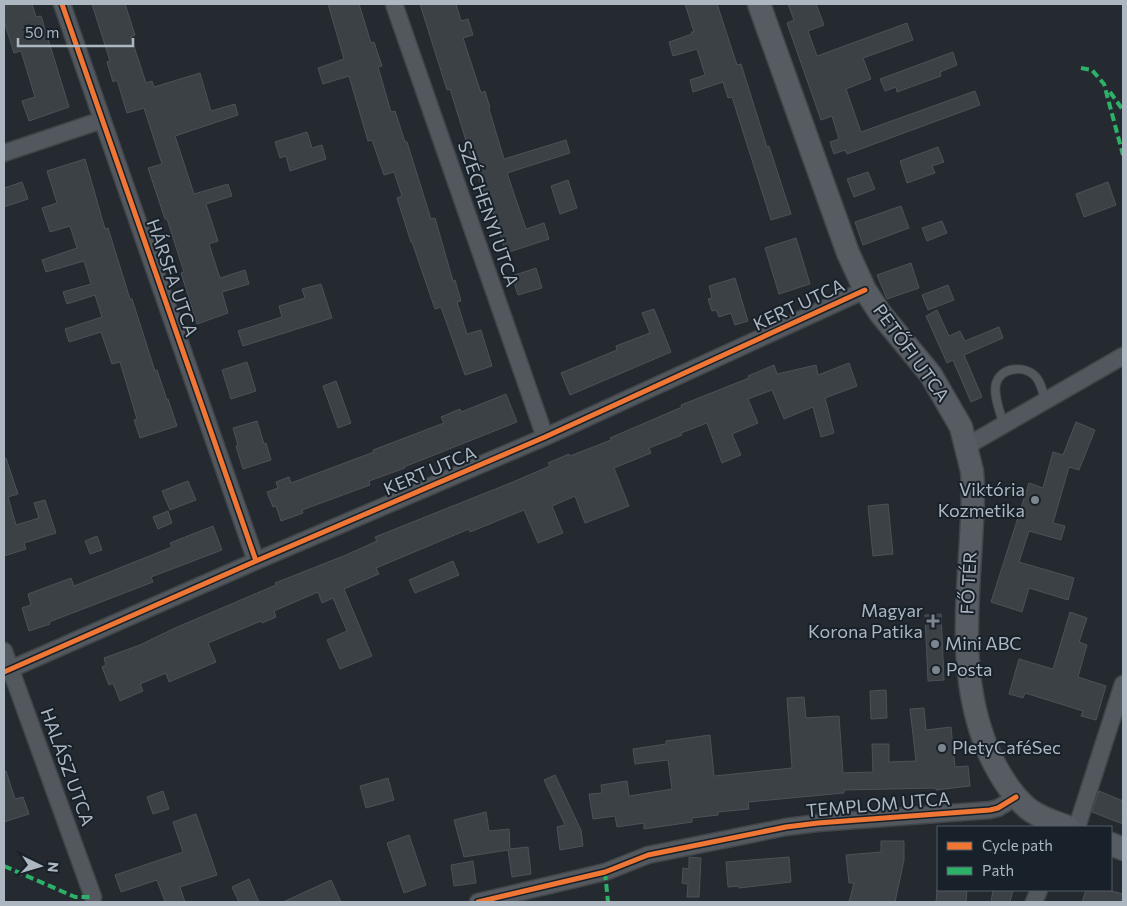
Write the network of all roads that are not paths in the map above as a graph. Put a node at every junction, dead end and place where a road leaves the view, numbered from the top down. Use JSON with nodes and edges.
{"nodes":[{"id":1,"x":62,"y":4,"type":"edge"},
{"id":2,"x":394,"y":4,"type":"edge"},
{"id":3,"x":759,"y":4,"type":"edge"},
{"id":4,"x":102,"y":120,"type":"junction"},
{"id":5,"x":4,"y":153,"type":"edge"},
{"id":6,"x":865,"y":290,"type":"junction"},
{"id":7,"x":1123,"y":356,"type":"edge"},
{"id":8,"x":1045,"y":400,"type":"junction"},
{"id":9,"x":1004,"y":426,"type":"junction"},
{"id":10,"x":545,"y":437,"type":"junction"},
{"id":11,"x":965,"y":447,"type":"junction"},
{"id":12,"x":256,"y":561,"type":"junction"},
{"id":13,"x":4,"y":651,"type":"edge"},
{"id":14,"x":7,"y":670,"type":"edge"},
{"id":15,"x":1123,"y":684,"type":"edge"},
{"id":16,"x":1016,"y":796,"type":"junction"},
{"id":17,"x":1056,"y":825,"type":"edge"},
{"id":18,"x":1077,"y":826,"type":"edge"},
{"id":19,"x":95,"y":901,"type":"edge"},
{"id":20,"x":478,"y":902,"type":"edge"}],
"edges":[{"from":1,"to":4,"type":"street","name":"HÁRSFA UTCA"},
{"from":2,"to":10,"type":"street","name":"SZÉCHENYI UTCA"},
{"from":3,"to":6,"type":"main road","name":"PETŐFI UTCA"},
{"from":4,"to":5,"type":"street"},
{"from":4,"to":12,"type":"street","name":"HÁRSFA UTCA"},
{"from":6,"to":10,"type":"street","name":"KERT UTCA"},
{"from":6,"to":11,"type":"main road","name":"PETŐFI UTCA"},
{"from":7,"to":8,"type":"street"},
{"from":8,"to":9,"type":"street"},
{"from":8,"to":9,"type":"lane"},
{"from":9,"to":11,"type":"street"},
{"from":10,"to":12,"type":"street","name":"KERT UTCA"},
{"from":11,"to":16,"type":"main road","name":"FŐ TÉR"},
{"from":12,"to":14,"type":"street","name":"KERT UTCA"},
{"from":13,"to":14,"type":"street","name":"HALÁSZ UTCA"},
{"from":14,"to":19,"type":"street","name":"HALÁSZ UTCA"},
{"from":15,"to":18,"type":"street"},
{"from":16,"to":17,"type":"main road","name":"FŐ TÉR"},
{"from":16,"to":20,"type":"street","name":"TEMPLOM UTCA"}]}
